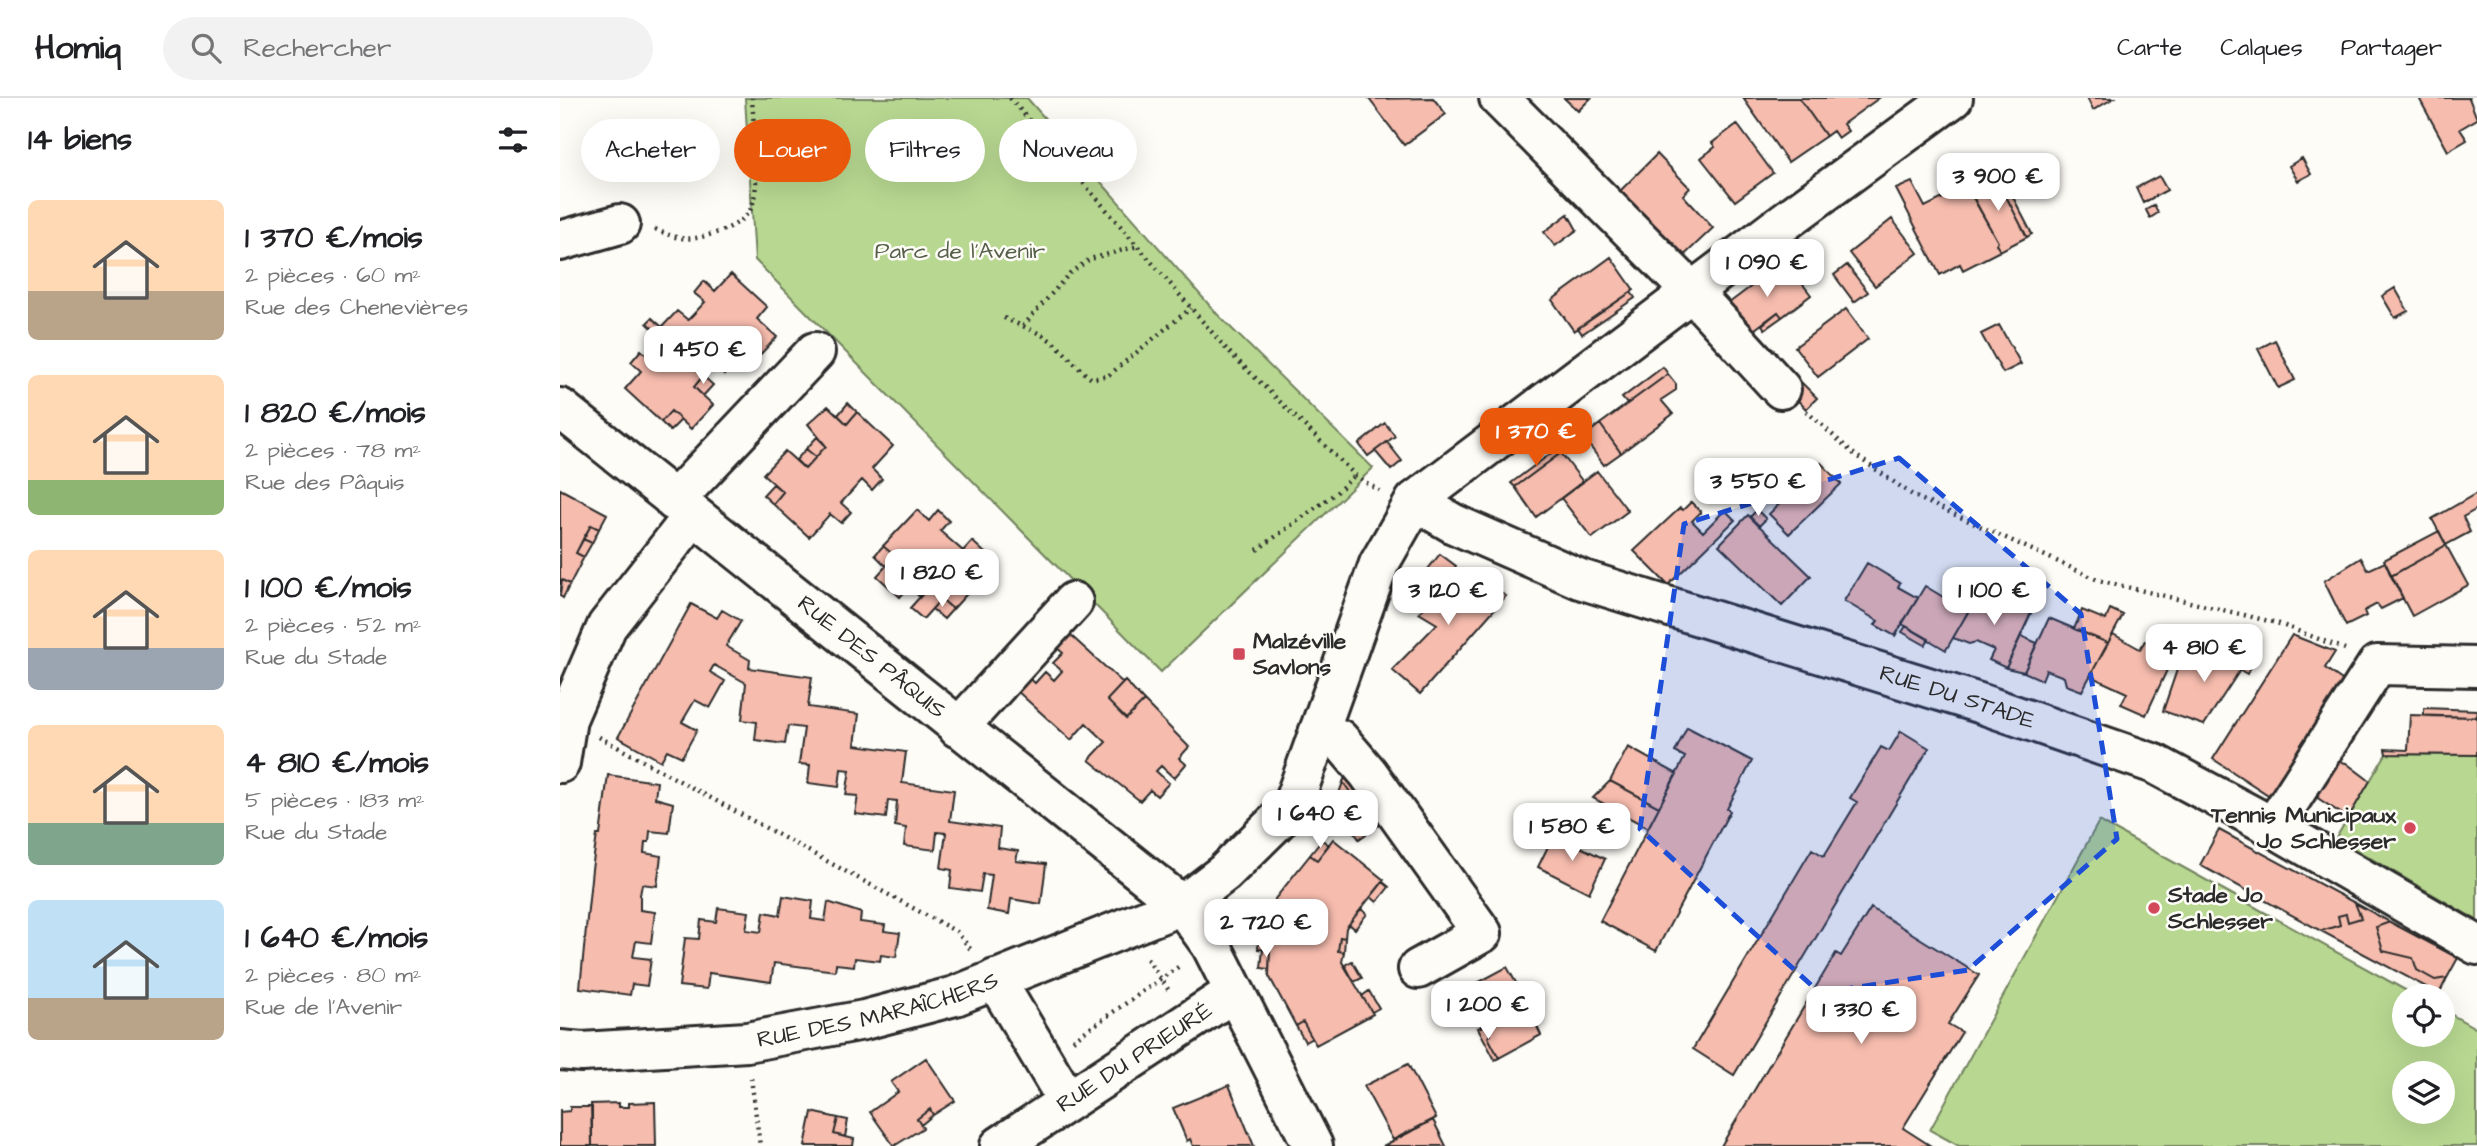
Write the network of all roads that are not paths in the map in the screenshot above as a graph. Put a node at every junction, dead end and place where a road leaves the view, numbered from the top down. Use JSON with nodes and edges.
{"nodes":[{"id":1,"x":1499,"y":98,"type":"edge"},
{"id":2,"x":1953,"y":98,"type":"edge"},
{"id":3,"x":620,"y":224,"type":"road end"},
{"id":4,"x":560,"y":241,"type":"edge"},
{"id":5,"x":1692,"y":292,"type":"junction"},
{"id":6,"x":815,"y":352,"type":"dead end"},
{"id":7,"x":1781,"y":389,"type":"road end"},
{"id":8,"x":560,"y":408,"type":"edge"},
{"id":9,"x":1412,"y":506,"type":"junction"},
{"id":10,"x":683,"y":509,"type":"junction"},
{"id":11,"x":1073,"y":602,"type":"dead end"},
{"id":12,"x":2477,"y":667,"type":"edge"},
{"id":13,"x":958,"y":728,"type":"junction"},
{"id":14,"x":1320,"y":731,"type":"junction"},
{"id":15,"x":560,"y":763,"type":"edge"},
{"id":16,"x":2273,"y":827,"type":"junction"},
{"id":17,"x":1182,"y":905,"type":"junction"},
{"id":18,"x":2477,"y":945,"type":"edge"},
{"id":19,"x":1418,"y":969,"type":"dead end"},
{"id":20,"x":995,"y":979,"type":"junction"},
{"id":21,"x":1234,"y":992,"type":"junction"},
{"id":22,"x":560,"y":1050,"type":"edge"},
{"id":23,"x":1067,"y":1100,"type":"junction"},
{"id":24,"x":1000,"y":1146,"type":"edge"},
{"id":25,"x":1313,"y":1146,"type":"edge"}],
"edges":[{"from":1,"to":5,"type":"street"},
{"from":2,"to":5,"type":"street"},
{"from":3,"to":4,"type":"street"},
{"from":5,"to":7,"type":"street"},
{"from":5,"to":9,"type":"street"},
{"from":6,"to":10,"type":"street"},
{"from":8,"to":10,"type":"street","name":"RUE DES PÂQUIS"},
{"from":9,"to":14,"type":"street","name":"RUE DES MARAÎCHERS"},
{"from":9,"to":16,"type":"street","name":"RUE DU STADE"},
{"from":10,"to":13,"type":"street","name":"RUE DES PÂQUIS"},
{"from":10,"to":15,"type":"street"},
{"from":11,"to":13,"type":"street"},
{"from":12,"to":16,"type":"street"},
{"from":13,"to":17,"type":"street","name":"RUE DES PÂQUIS"},
{"from":14,"to":17,"type":"street","name":"RUE DES MARAÎCHERS"},
{"from":14,"to":19,"type":"street"},
{"from":16,"to":18,"type":"street","name":"RUE DU STADE"},
{"from":17,"to":20,"type":"street","name":"RUE DES MARAÎCHERS"},
{"from":17,"to":21,"type":"street","name":"RUE DES PÂQUIS"},
{"from":20,"to":22,"type":"street","name":"RUE DES MARAÎCHERS"},
{"from":20,"to":23,"type":"street"},
{"from":21,"to":23,"type":"street","name":"RUE DU PRIEURÉ"},
{"from":21,"to":25,"type":"street","name":"RUE DES PÂQUIS"},
{"from":23,"to":24,"type":"street","name":"RUE DU PRIEURÉ"}]}
